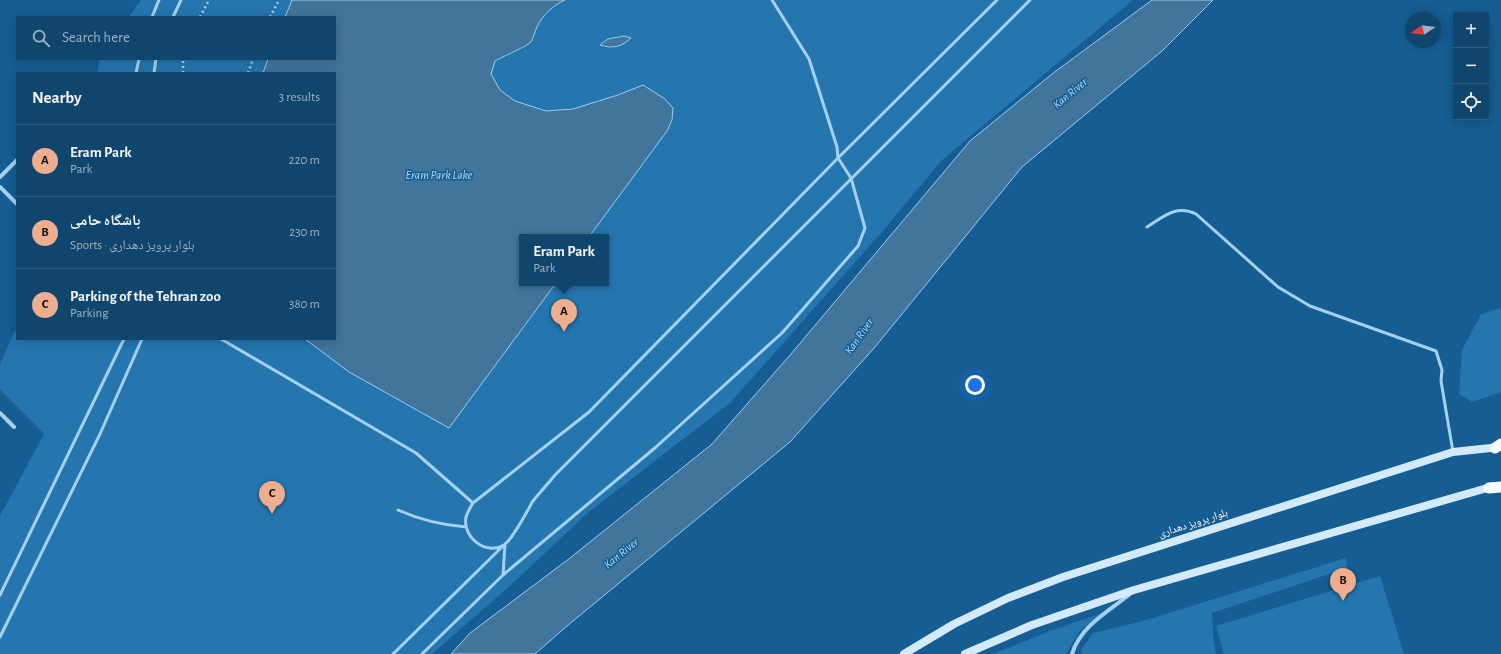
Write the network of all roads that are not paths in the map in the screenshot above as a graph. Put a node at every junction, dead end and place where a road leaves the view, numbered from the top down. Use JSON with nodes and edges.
{"nodes":[{"id":1,"x":159,"y":0,"type":"edge"},
{"id":2,"x":181,"y":0,"type":"edge"},
{"id":3,"x":772,"y":0,"type":"edge"},
{"id":4,"x":997,"y":0,"type":"edge"},
{"id":5,"x":1030,"y":0,"type":"edge"},
{"id":6,"x":152,"y":16,"type":"edge"},
{"id":7,"x":173,"y":16,"type":"edge"},
{"id":8,"x":139,"y":60,"type":"edge"},
{"id":9,"x":156,"y":60,"type":"edge"},
{"id":10,"x":136,"y":72,"type":"edge"},
{"id":11,"x":154,"y":72,"type":"edge"},
{"id":12,"x":838,"y":158,"type":"junction"},
{"id":13,"x":16,"y":161,"type":"edge"},
{"id":14,"x":0,"y":177,"type":"edge"},
{"id":15,"x":851,"y":178,"type":"junction"},
{"id":16,"x":0,"y":187,"type":"edge"},
{"id":17,"x":16,"y":203,"type":"edge"},
{"id":18,"x":1147,"y":227,"type":"dead end"},
{"id":19,"x":124,"y":340,"type":"edge"},
{"id":20,"x":142,"y":340,"type":"edge"},
{"id":21,"x":223,"y":340,"type":"edge"},
{"id":22,"x":0,"y":414,"type":"edge"},
{"id":23,"x":14,"y":426,"type":"dead end"},
{"id":24,"x":1499,"y":446,"type":"edge"},
{"id":25,"x":1453,"y":452,"type":"junction"},
{"id":26,"x":1501,"y":483,"type":"edge"},
{"id":27,"x":1501,"y":486,"type":"edge"},
{"id":28,"x":1489,"y":488,"type":"junction"},
{"id":29,"x":474,"y":503,"type":"junction"},
{"id":30,"x":398,"y":510,"type":"dead end"},
{"id":31,"x":466,"y":527,"type":"junction"},
{"id":32,"x":505,"y":544,"type":"junction"},
{"id":33,"x":503,"y":575,"type":"junction"},
{"id":34,"x":1134,"y":590,"type":"junction"},
{"id":35,"x":0,"y":595,"type":"edge"},
{"id":36,"x":0,"y":637,"type":"edge"},
{"id":37,"x":394,"y":654,"type":"edge"},
{"id":38,"x":422,"y":654,"type":"edge"},
{"id":39,"x":904,"y":654,"type":"edge"},
{"id":40,"x":965,"y":654,"type":"edge"},
{"id":41,"x":1072,"y":654,"type":"edge"}],
"edges":[{"from":1,"to":6,"type":"lane"},
{"from":2,"to":7,"type":"lane"},
{"from":3,"to":12,"type":"lane"},
{"from":4,"to":12,"type":"lane"},
{"from":5,"to":15,"type":"lane"},
{"from":8,"to":10,"type":"lane"},
{"from":9,"to":11,"type":"lane"},
{"from":12,"to":15,"type":"lane"},
{"from":12,"to":29,"type":"lane"},
{"from":13,"to":14,"type":"street"},
{"from":15,"to":32,"type":"lane"},
{"from":15,"to":33,"type":"lane"},
{"from":16,"to":17,"type":"street"},
{"from":18,"to":25,"type":"lane"},
{"from":19,"to":35,"type":"lane"},
{"from":20,"to":36,"type":"lane"},
{"from":21,"to":29,"type":"lane"},
{"from":22,"to":23,"type":"street"},
{"from":24,"to":25,"type":"main road","name":"بلوار پرویز دهداری"},
{"from":25,"to":39,"type":"main road","name":"بلوار پرویز دهداری"},
{"from":26,"to":28,"type":"main road"},
{"from":27,"to":28,"type":"highway"},
{"from":28,"to":34,"type":"main road"},
{"from":29,"to":31,"type":"lane"},
{"from":30,"to":31,"type":"lane"},
{"from":31,"to":32,"type":"lane"},
{"from":32,"to":33,"type":"lane"},
{"from":32,"to":37,"type":"lane"},
{"from":33,"to":38,"type":"lane"},
{"from":34,"to":40,"type":"main road"},
{"from":34,"to":41,"type":"street"}]}
